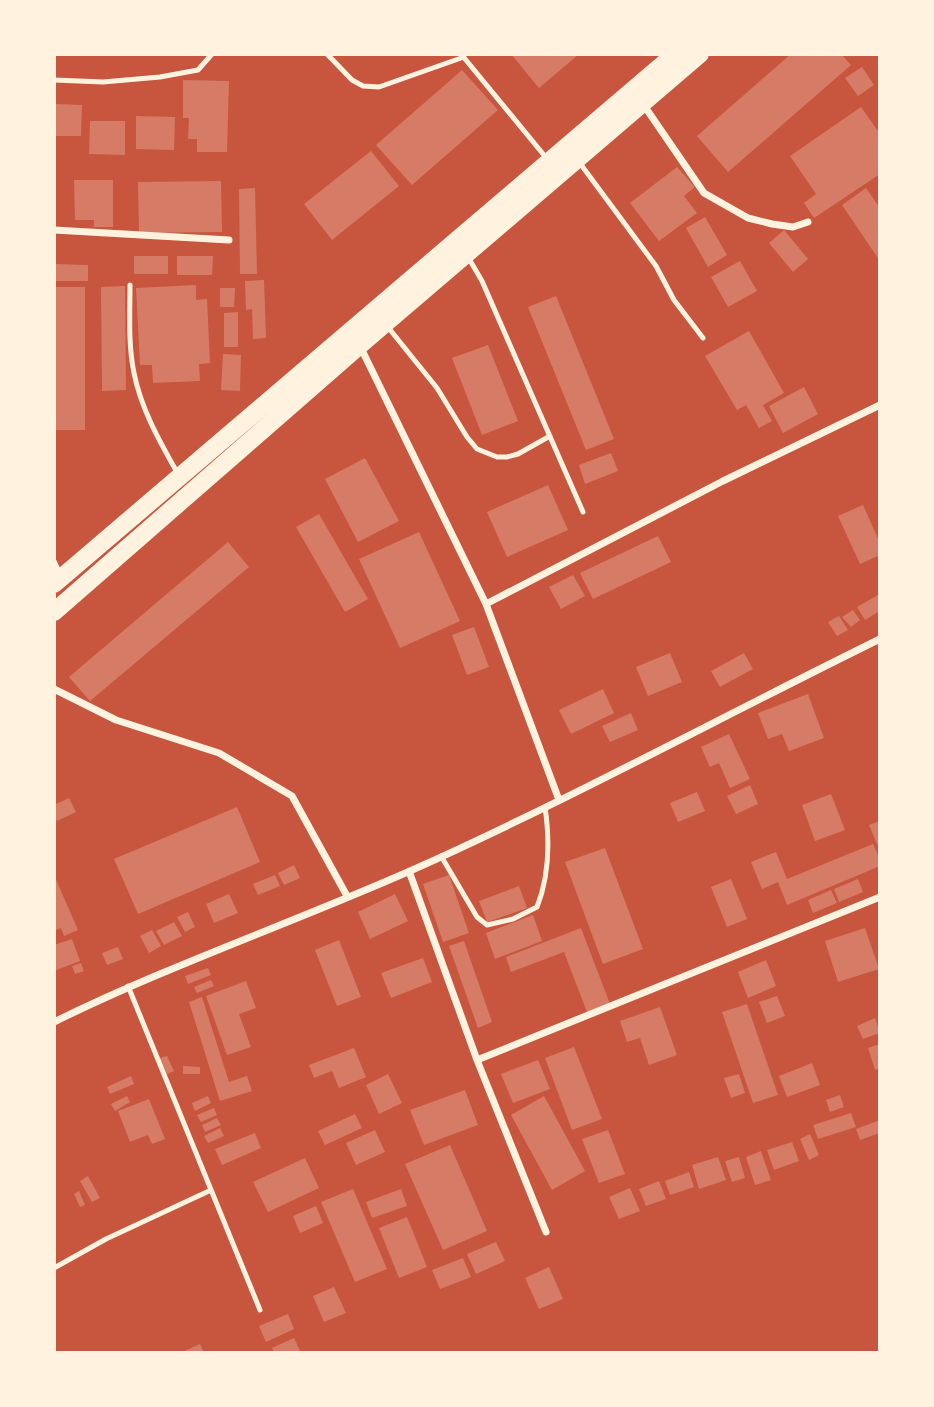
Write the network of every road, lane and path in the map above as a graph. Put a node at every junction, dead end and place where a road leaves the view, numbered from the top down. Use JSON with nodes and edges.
{"nodes":[{"id":1,"x":212,"y":54,"type":"edge"},
{"id":2,"x":327,"y":54,"type":"edge"},
{"id":3,"x":675,"y":54,"type":"edge"},
{"id":4,"x":700,"y":54,"type":"edge"},
{"id":5,"x":463,"y":56,"type":"edge"},
{"id":6,"x":54,"y":80,"type":"edge"},
{"id":7,"x":643,"y":104,"type":"junction"},
{"id":8,"x":578,"y":159,"type":"junction"},
{"id":9,"x":549,"y":161,"type":"junction"},
{"id":10,"x":807,"y":222,"type":"dead end"},
{"id":11,"x":54,"y":230,"type":"edge"},
{"id":12,"x":229,"y":240,"type":"dead end"},
{"id":13,"x":467,"y":254,"type":"junction"},
{"id":14,"x":130,"y":285,"type":"dead end"},
{"id":15,"x":385,"y":324,"type":"junction"},
{"id":16,"x":703,"y":338,"type":"dead end"},
{"id":17,"x":360,"y":345,"type":"junction"},
{"id":18,"x":880,"y":405,"type":"edge"},
{"id":19,"x":550,"y":436,"type":"junction"},
{"id":20,"x":179,"y":477,"type":"junction"},
{"id":21,"x":583,"y":512,"type":"dead end"},
{"id":22,"x":57,"y":574,"type":"edge"},
{"id":23,"x":486,"y":604,"type":"junction"},
{"id":24,"x":54,"y":612,"type":"edge"},
{"id":25,"x":880,"y":639,"type":"edge"},
{"id":26,"x":54,"y":689,"type":"edge"},
{"id":27,"x":559,"y":800,"type":"junction"},
{"id":28,"x":545,"y":807,"type":"junction"},
{"id":29,"x":441,"y":856,"type":"junction"},
{"id":30,"x":409,"y":871,"type":"junction"},
{"id":31,"x":347,"y":897,"type":"junction"},
{"id":32,"x":880,"y":897,"type":"edge"},
{"id":33,"x":128,"y":986,"type":"junction"},
{"id":34,"x":54,"y":1022,"type":"edge"},
{"id":35,"x":477,"y":1060,"type":"junction"},
{"id":36,"x":209,"y":1191,"type":"junction"},
{"id":37,"x":546,"y":1232,"type":"dead end"},
{"id":38,"x":54,"y":1268,"type":"edge"},
{"id":39,"x":260,"y":1310,"type":"dead end"}],
"edges":[{"from":1,"to":6,"type":"lane"},
{"from":2,"to":5,"type":"lane"},
{"from":3,"to":9,"type":"main road"},
{"from":4,"to":7,"type":"main road"},
{"from":5,"to":9,"type":"lane"},
{"from":7,"to":8,"type":"main road"},
{"from":7,"to":10,"type":"street"},
{"from":8,"to":13,"type":"main road"},
{"from":8,"to":16,"type":"lane"},
{"from":9,"to":20,"type":"main road"},
{"from":11,"to":12,"type":"street"},
{"from":13,"to":15,"type":"main road"},
{"from":13,"to":19,"type":"lane"},
{"from":14,"to":20,"type":"lane"},
{"from":15,"to":17,"type":"main road"},
{"from":15,"to":19,"type":"lane"},
{"from":17,"to":23,"type":"street"},
{"from":17,"to":24,"type":"main road"},
{"from":18,"to":23,"type":"street"},
{"from":19,"to":21,"type":"lane"},
{"from":20,"to":22,"type":"main road"},
{"from":23,"to":27,"type":"street"},
{"from":25,"to":27,"type":"street"},
{"from":26,"to":31,"type":"street"},
{"from":27,"to":28,"type":"street"},
{"from":28,"to":29,"type":"street"},
{"from":28,"to":29,"type":"lane"},
{"from":29,"to":30,"type":"street"},
{"from":30,"to":31,"type":"street"},
{"from":30,"to":35,"type":"street"},
{"from":31,"to":33,"type":"street"},
{"from":32,"to":35,"type":"street"},
{"from":33,"to":34,"type":"street"},
{"from":33,"to":36,"type":"lane"},
{"from":35,"to":37,"type":"street"},
{"from":36,"to":38,"type":"lane"},
{"from":36,"to":39,"type":"lane"}]}
